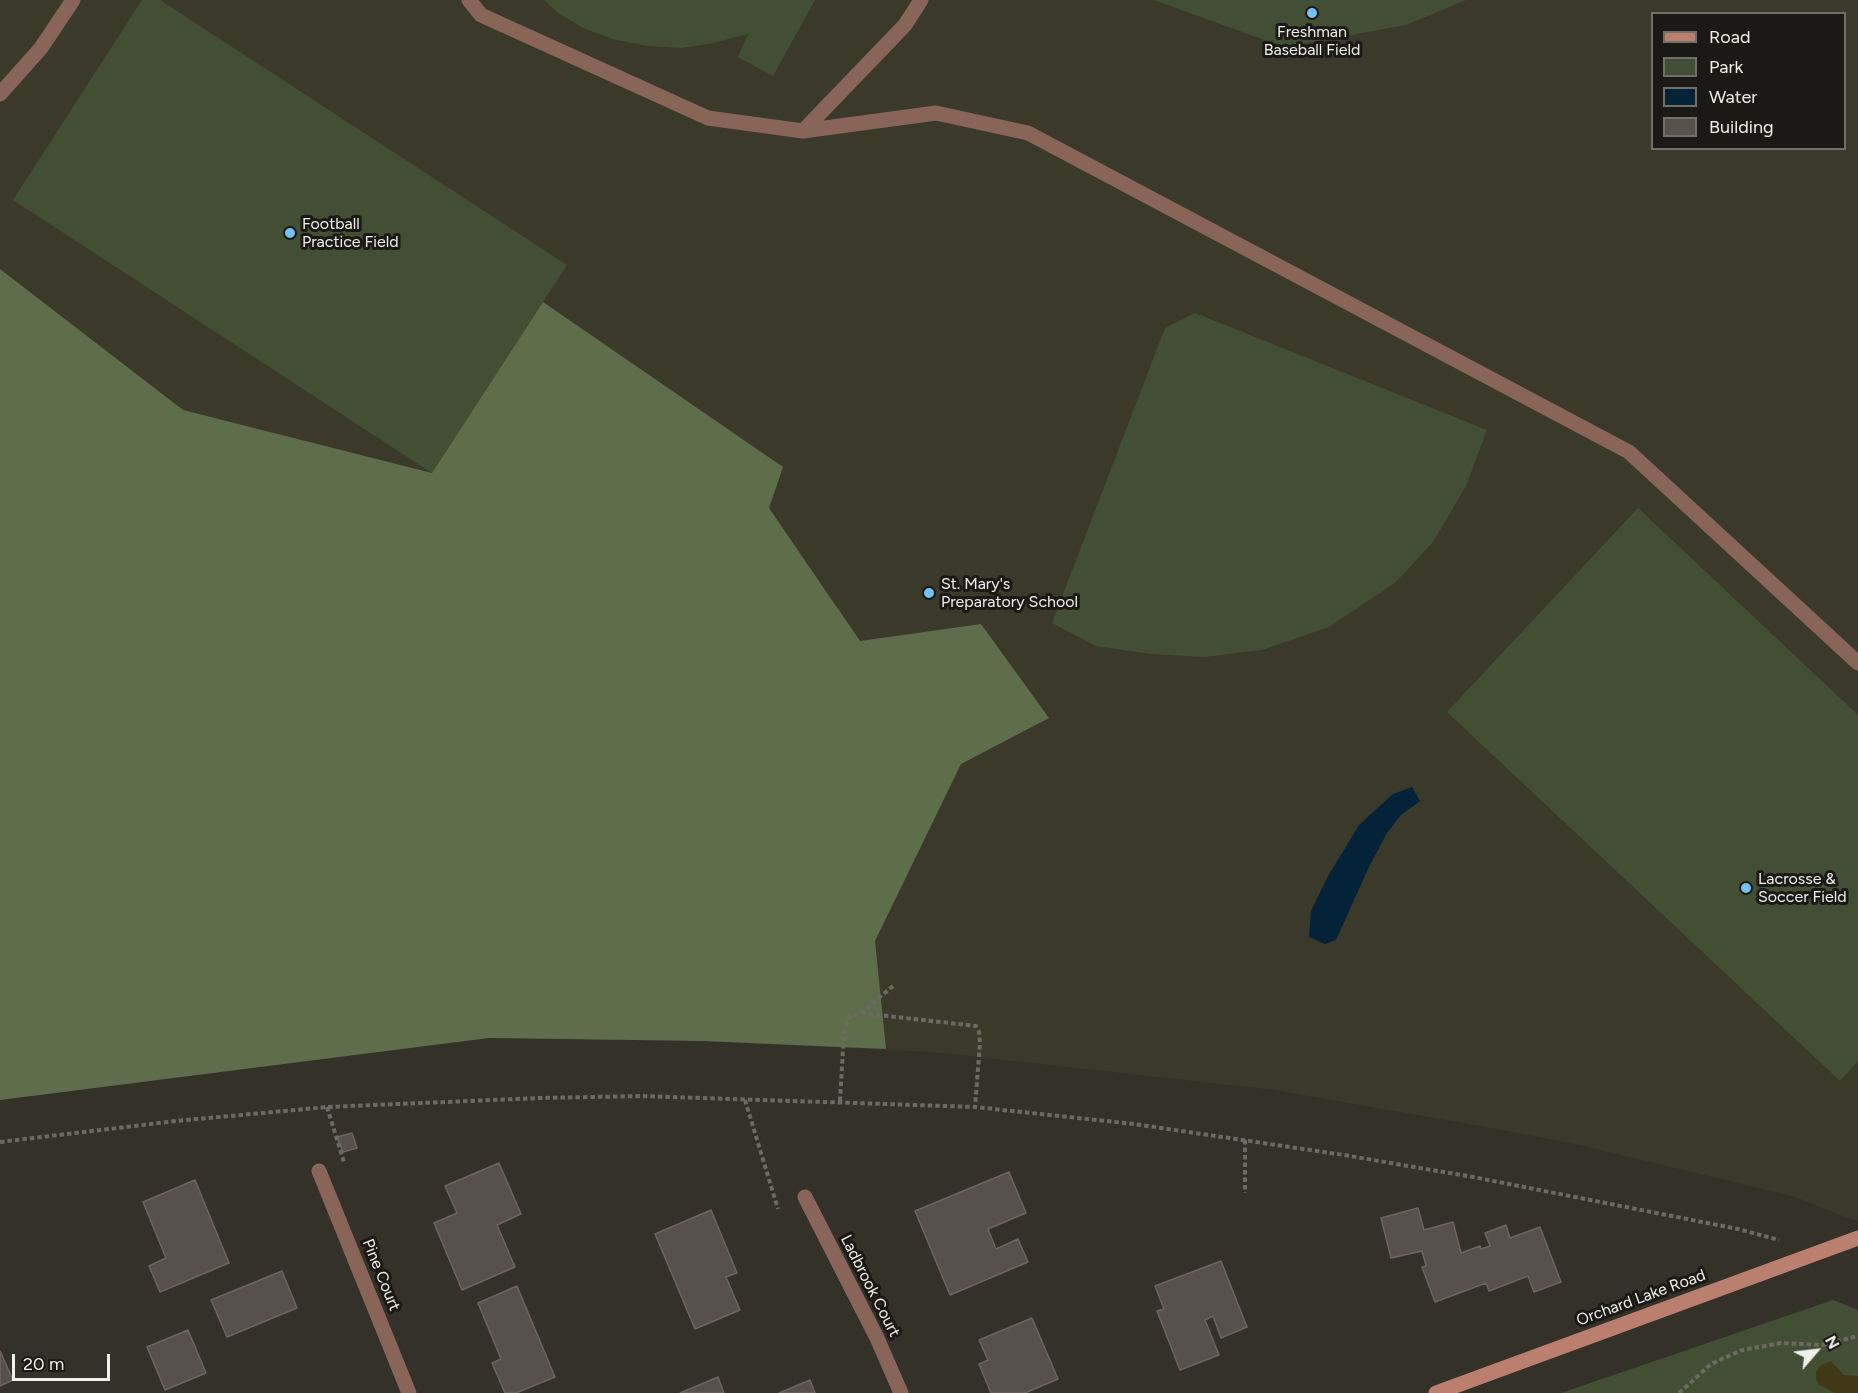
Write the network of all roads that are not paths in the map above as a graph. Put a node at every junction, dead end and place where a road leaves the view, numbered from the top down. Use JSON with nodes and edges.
{"nodes":[{"id":1,"x":73,"y":0,"type":"edge"},
{"id":2,"x":469,"y":0,"type":"edge"},
{"id":3,"x":921,"y":0,"type":"edge"},
{"id":4,"x":0,"y":94,"type":"edge"},
{"id":5,"x":803,"y":131,"type":"junction"},
{"id":6,"x":1858,"y":663,"type":"edge"},
{"id":7,"x":319,"y":1171,"type":"dead end"},
{"id":8,"x":805,"y":1197,"type":"dead end"},
{"id":9,"x":1858,"y":1238,"type":"edge"},
{"id":10,"x":409,"y":1393,"type":"edge"},
{"id":11,"x":902,"y":1393,"type":"edge"},
{"id":12,"x":1436,"y":1393,"type":"edge"}],
"edges":[{"from":1,"to":4,"type":"street"},
{"from":2,"to":5,"type":"street"},
{"from":3,"to":5,"type":"street"},
{"from":5,"to":6,"type":"street"},
{"from":7,"to":10,"type":"street","name":"Pine Court"},
{"from":8,"to":11,"type":"street","name":"Ladbrook Court"},
{"from":9,"to":12,"type":"main road","name":"Orchard Lake Road"}]}
